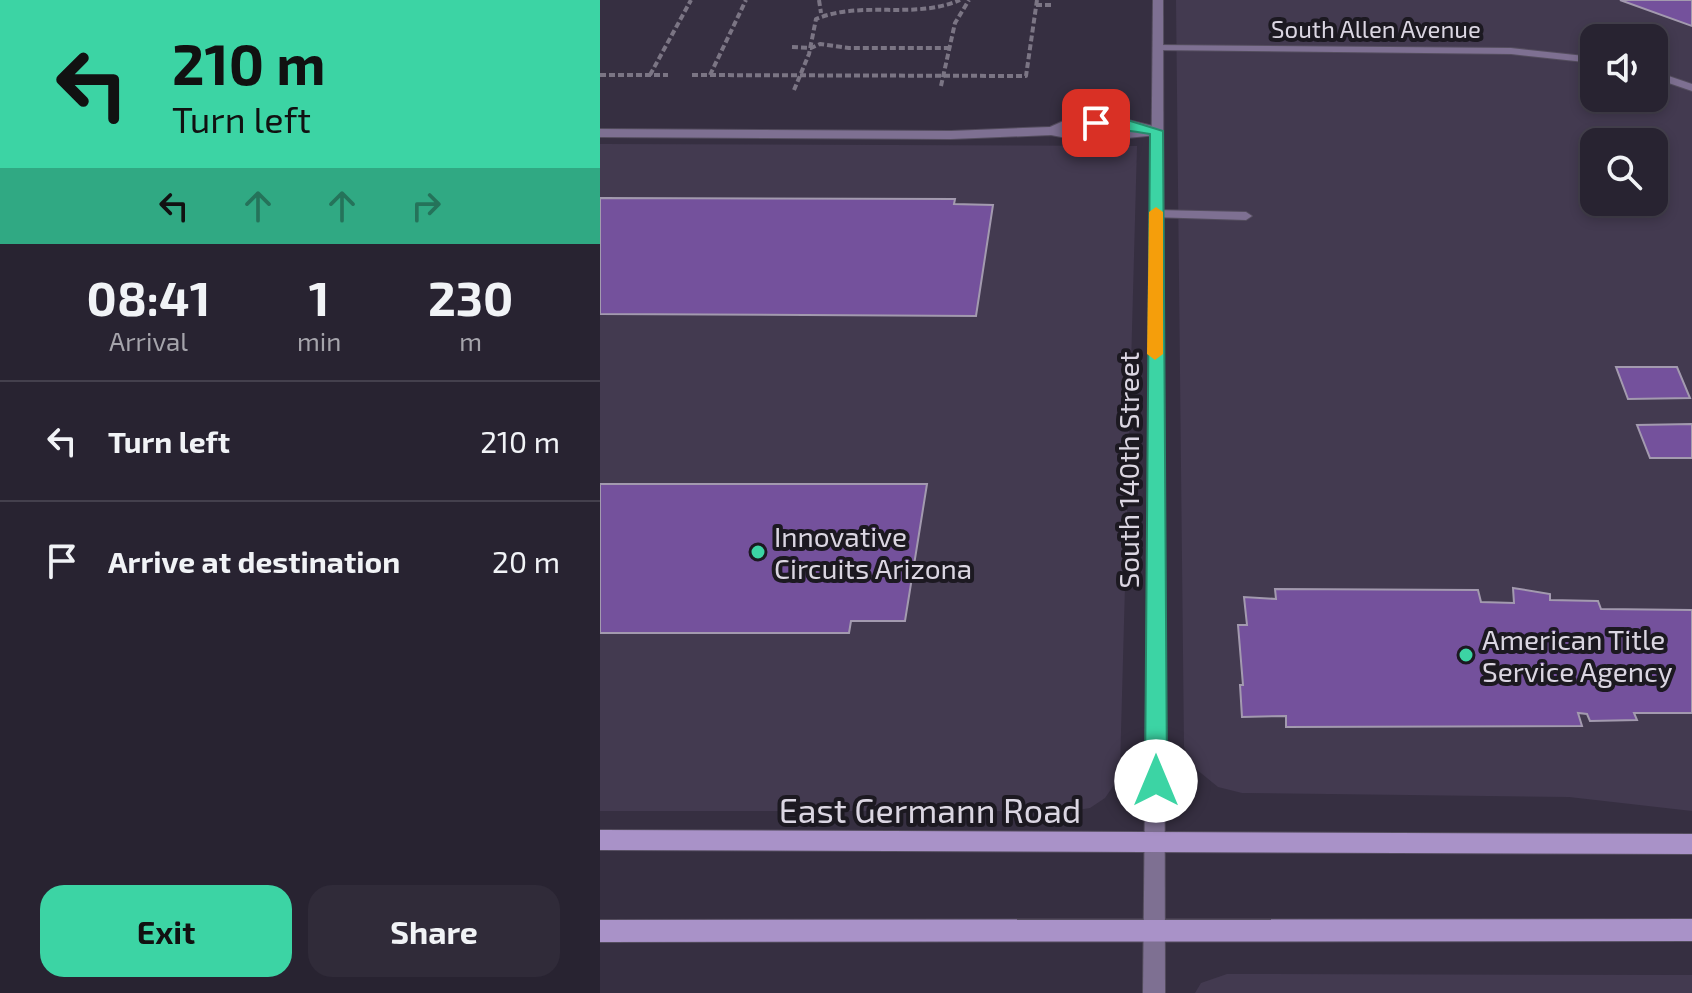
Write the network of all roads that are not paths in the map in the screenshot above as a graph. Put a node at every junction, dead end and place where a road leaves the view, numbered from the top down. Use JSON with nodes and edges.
{"nodes":[{"id":1,"x":1158,"y":0,"type":"edge"},
{"id":2,"x":1158,"y":48,"type":"junction"},
{"id":3,"x":1580,"y":58,"type":"edge"},
{"id":4,"x":1668,"y":79,"type":"edge"},
{"id":5,"x":1692,"y":88,"type":"edge"},
{"id":6,"x":1157,"y":131,"type":"junction"},
{"id":7,"x":600,"y":133,"type":"edge"},
{"id":8,"x":1156,"y":214,"type":"junction"},
{"id":9,"x":1246,"y":216,"type":"dead end"},
{"id":10,"x":600,"y":840,"type":"edge"},
{"id":11,"x":1156,"y":842,"type":"junction"},
{"id":12,"x":1692,"y":844,"type":"edge"},
{"id":13,"x":1692,"y":930,"type":"edge"},
{"id":14,"x":600,"y":931,"type":"edge"},
{"id":15,"x":1155,"y":933,"type":"junction"},
{"id":16,"x":1154,"y":993,"type":"edge"}],
"edges":[{"from":1,"to":2,"type":"street","name":"South 140th Street"},
{"from":2,"to":3,"type":"street","name":"South Allen Avenue"},
{"from":2,"to":6,"type":"street","name":"South 140th Street"},
{"from":4,"to":5,"type":"street"},
{"from":6,"to":7,"type":"street"},
{"from":6,"to":8,"type":"street","name":"South 140th Street"},
{"from":8,"to":9,"type":"street"},
{"from":8,"to":11,"type":"street","name":"South 140th Street"},
{"from":10,"to":11,"type":"main road","name":"East Germann Road"},
{"from":11,"to":12,"type":"main road","name":"East Germann Road"},
{"from":11,"to":15,"type":"street","name":"South 140th Street"},
{"from":13,"to":15,"type":"main road"},
{"from":14,"to":15,"type":"main road"},
{"from":15,"to":16,"type":"street","name":"South 140th Street"}]}
